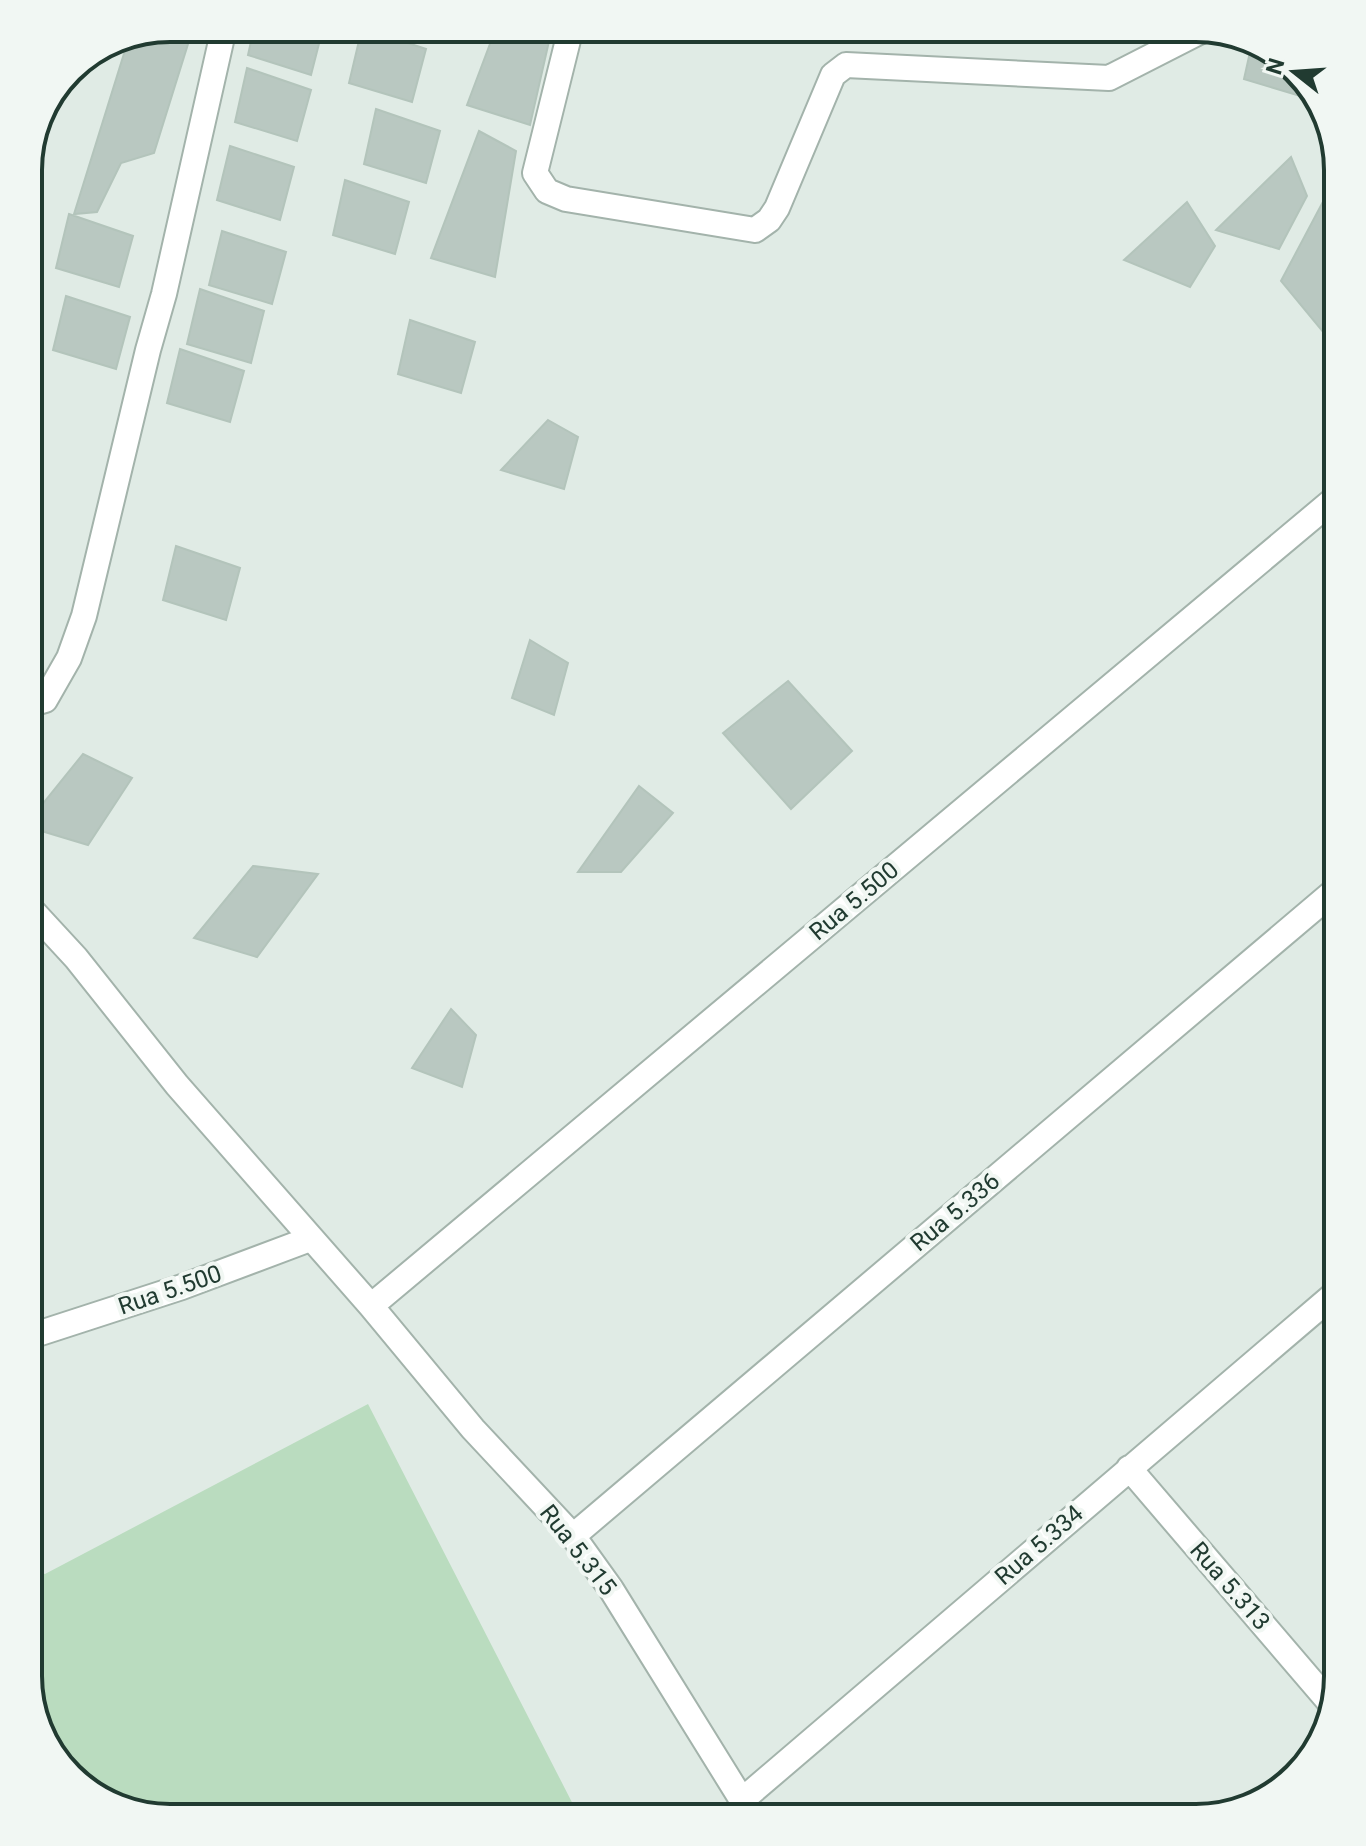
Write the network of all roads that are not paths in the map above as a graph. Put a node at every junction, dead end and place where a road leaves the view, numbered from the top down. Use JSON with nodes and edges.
{"nodes":[{"id":1,"x":221,"y":42,"type":"edge"},
{"id":2,"x":568,"y":42,"type":"edge"},
{"id":3,"x":1180,"y":42,"type":"edge"},
{"id":4,"x":1324,"y":508,"type":"edge"},
{"id":5,"x":42,"y":701,"type":"edge"},
{"id":6,"x":1324,"y":900,"type":"edge"},
{"id":7,"x":42,"y":921,"type":"edge"},
{"id":8,"x":310,"y":1239,"type":"junction"},
{"id":9,"x":1324,"y":1303,"type":"edge"},
{"id":10,"x":371,"y":1306,"type":"junction"},
{"id":11,"x":42,"y":1332,"type":"edge"},
{"id":12,"x":1129,"y":1468,"type":"junction"},
{"id":13,"x":573,"y":1536,"type":"junction"},
{"id":14,"x":1323,"y":1694,"type":"edge"},
{"id":15,"x":743,"y":1804,"type":"edge"},
{"id":16,"x":754,"y":1804,"type":"edge"}],
"edges":[{"from":1,"to":5,"type":"street"},
{"from":2,"to":3,"type":"street"},
{"from":4,"to":10,"type":"street","name":"Rua 5.500"},
{"from":6,"to":13,"type":"street","name":"Rua 5.336"},
{"from":7,"to":8,"type":"street","name":"Rua 5.315"},
{"from":8,"to":10,"type":"street","name":"Rua 5.315"},
{"from":8,"to":11,"type":"street","name":"Rua 5.500"},
{"from":9,"to":12,"type":"street","name":"Rua 5.334"},
{"from":10,"to":13,"type":"street","name":"Rua 5.315"},
{"from":12,"to":14,"type":"street","name":"Rua 5.313"},
{"from":12,"to":16,"type":"street","name":"Rua 5.334"},
{"from":13,"to":15,"type":"street","name":"Rua 5.315"}]}
